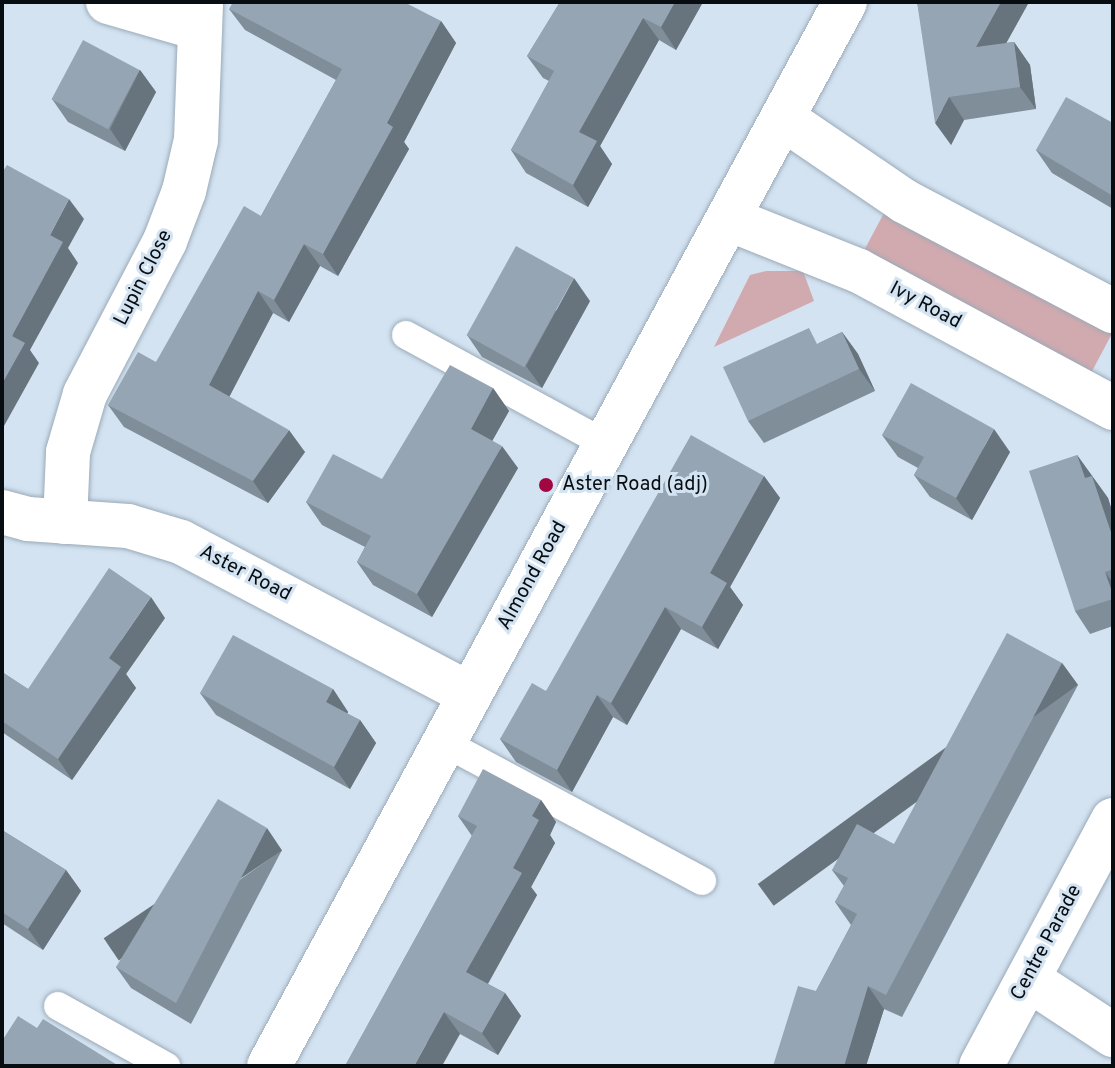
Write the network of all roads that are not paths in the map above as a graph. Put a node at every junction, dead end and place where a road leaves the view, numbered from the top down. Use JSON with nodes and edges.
{"nodes":[{"id":1,"x":108,"y":2,"type":"edge"},
{"id":2,"x":845,"y":2,"type":"edge"},
{"id":3,"x":200,"y":15,"type":"edge"},
{"id":4,"x":784,"y":119,"type":"junction"},
{"id":5,"x":729,"y":219,"type":"junction"},
{"id":6,"x":1113,"y":311,"type":"edge"},
{"id":7,"x":406,"y":335,"type":"dead end"},
{"id":8,"x":1113,"y":408,"type":"edge"},
{"id":9,"x":606,"y":444,"type":"junction"},
{"id":10,"x":2,"y":512,"type":"edge"},
{"id":11,"x":65,"y":522,"type":"junction"},
{"id":12,"x":469,"y":694,"type":"junction"},
{"id":13,"x":443,"y":742,"type":"junction"},
{"id":14,"x":1113,"y":820,"type":"edge"},
{"id":15,"x":702,"y":881,"type":"dead end"},
{"id":16,"x":1028,"y":979,"type":"junction"},
{"id":17,"x":58,"y":1006,"type":"dead end"},
{"id":18,"x":1113,"y":1035,"type":"edge"},
{"id":19,"x":166,"y":1066,"type":"edge"},
{"id":20,"x":269,"y":1066,"type":"edge"},
{"id":21,"x":981,"y":1066,"type":"edge"}],
"edges":[{"from":1,"to":3,"type":"street","name":"Lupin Close"},
{"from":2,"to":4,"type":"street","name":"Almond Road"},
{"from":3,"to":11,"type":"street","name":"Lupin Close"},
{"from":4,"to":5,"type":"street","name":"Almond Road"},
{"from":4,"to":6,"type":"street"},
{"from":5,"to":8,"type":"street","name":"Ivy Road"},
{"from":5,"to":9,"type":"street","name":"Almond Road"},
{"from":7,"to":9,"type":"lane"},
{"from":9,"to":12,"type":"street","name":"Almond Road"},
{"from":10,"to":11,"type":"street","name":"Aster Road"},
{"from":11,"to":12,"type":"street","name":"Aster Road"},
{"from":12,"to":13,"type":"street","name":"Almond Road"},
{"from":13,"to":15,"type":"lane"},
{"from":13,"to":20,"type":"street","name":"Almond Road"},
{"from":14,"to":16,"type":"street","name":"Centre Parade"},
{"from":16,"to":18,"type":"street"},
{"from":16,"to":21,"type":"street","name":"Centre Parade"},
{"from":17,"to":19,"type":"lane"}]}
